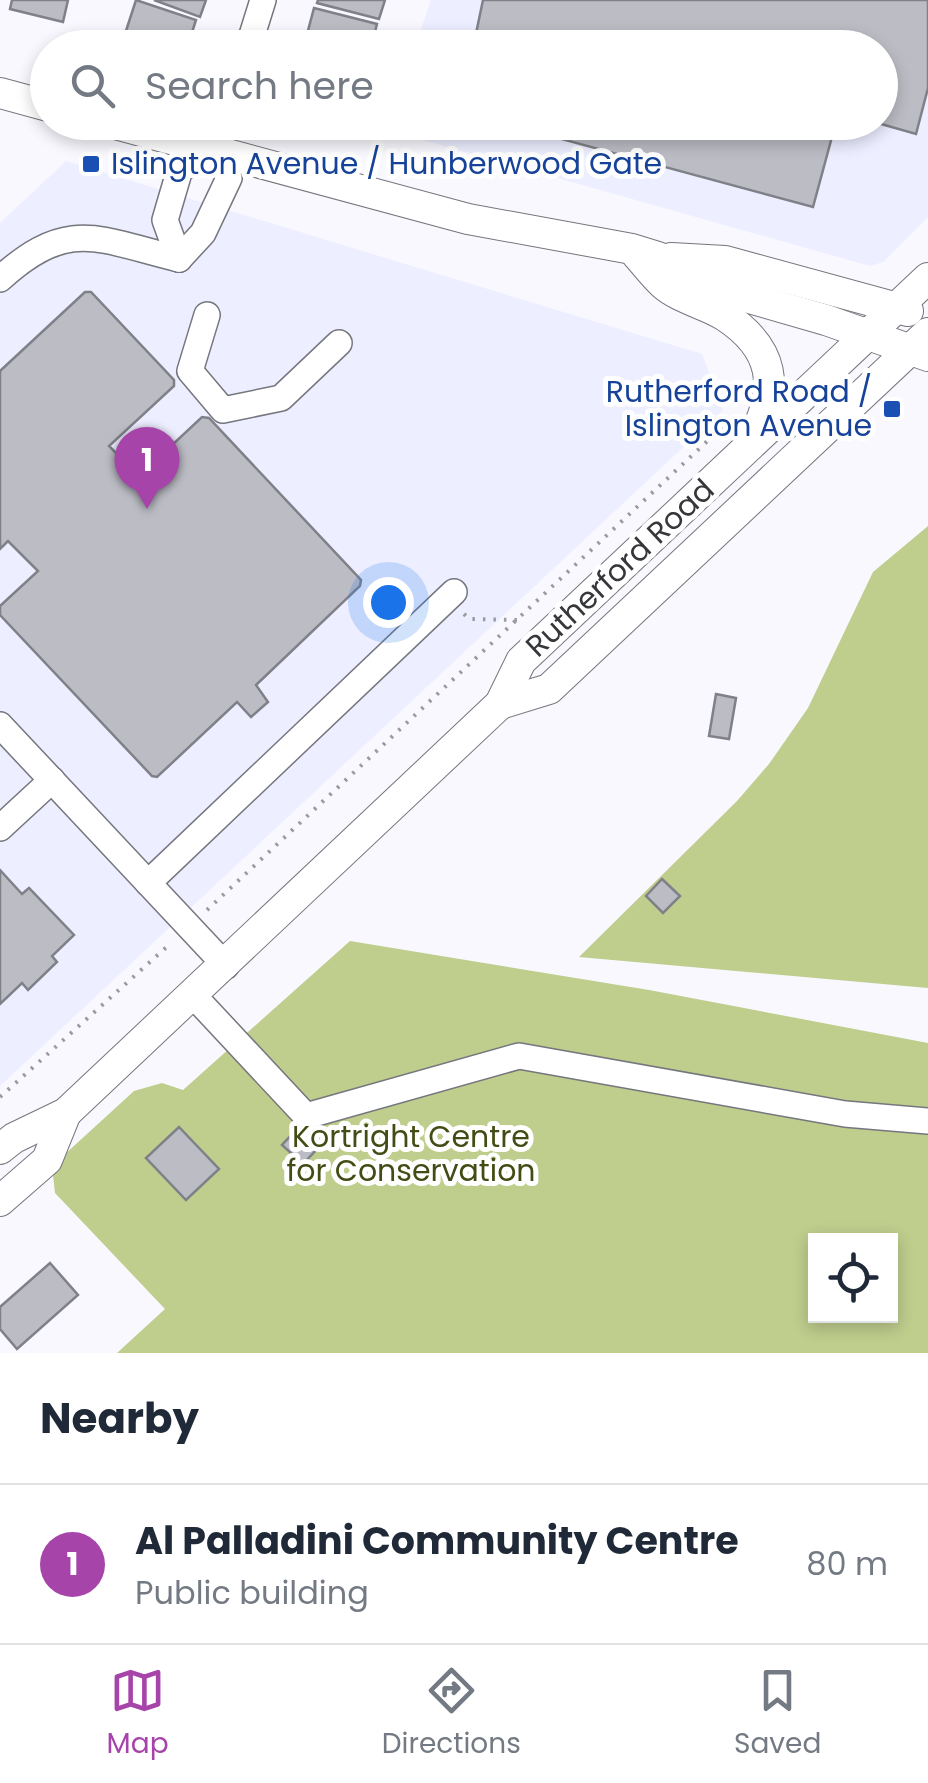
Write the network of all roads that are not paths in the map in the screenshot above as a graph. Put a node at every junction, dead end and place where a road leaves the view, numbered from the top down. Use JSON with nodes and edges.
{"nodes":[{"id":1,"x":263,"y":0,"type":"edge"},
{"id":2,"x":254,"y":30,"type":"edge"},
{"id":3,"x":0,"y":93,"type":"edge"},
{"id":4,"x":30,"y":101,"type":"edge"},
{"id":5,"x":173,"y":140,"type":"edge"},
{"id":6,"x":220,"y":140,"type":"edge"},
{"id":7,"x":216,"y":152,"type":"junction"},
{"id":8,"x":645,"y":253,"type":"junction"},
{"id":9,"x":179,"y":259,"type":"junction"},
{"id":10,"x":928,"y":278,"type":"edge"},
{"id":11,"x":0,"y":280,"type":"edge"},
{"id":12,"x":896,"y":308,"type":"junction"},
{"id":13,"x":207,"y":315,"type":"dead end"},
{"id":14,"x":928,"y":316,"type":"edge"},
{"id":15,"x":868,"y":334,"type":"junction"},
{"id":16,"x":339,"y":343,"type":"dead end"},
{"id":17,"x":922,"y":346,"type":"edge"},
{"id":18,"x":748,"y":447,"type":"junction"},
{"id":19,"x":452,"y":595,"type":"road end"},
{"id":20,"x":500,"y":704,"type":"junction"},
{"id":21,"x":0,"y":724,"type":"edge"},
{"id":22,"x":52,"y":780,"type":"junction"},
{"id":23,"x":0,"y":828,"type":"edge"},
{"id":24,"x":148,"y":882,"type":"junction"},
{"id":25,"x":226,"y":966,"type":"junction"},
{"id":26,"x":193,"y":995,"type":"junction"},
{"id":27,"x":66,"y":1113,"type":"junction"},
{"id":28,"x":928,"y":1121,"type":"edge"},
{"id":29,"x":0,"y":1149,"type":"edge"},
{"id":30,"x":0,"y":1201,"type":"edge"}],
"edges":[{"from":1,"to":2,"type":"street"},
{"from":3,"to":4,"type":"main road"},
{"from":5,"to":7,"type":"main road"},
{"from":6,"to":7,"type":"street"},
{"from":7,"to":8,"type":"main road"},
{"from":7,"to":9,"type":"street"},
{"from":7,"to":9,"type":"street"},
{"from":8,"to":12,"type":"main road"},
{"from":8,"to":15,"type":"main road"},
{"from":8,"to":18,"type":"main road"},
{"from":9,"to":11,"type":"street"},
{"from":10,"to":12,"type":"main road","name":"Rutherford Road"},
{"from":12,"to":14,"type":"main road"},
{"from":12,"to":15,"type":"main road","name":"Rutherford Road"},
{"from":13,"to":16,"type":"street"},
{"from":15,"to":17,"type":"main road"},
{"from":15,"to":18,"type":"main road","name":"Rutherford Road"},
{"from":17,"to":20,"type":"main road","name":"Rutherford Road"},
{"from":18,"to":20,"type":"main road","name":"Rutherford Road"},
{"from":19,"to":24,"type":"street"},
{"from":20,"to":25,"type":"main road","name":"Rutherford Road"},
{"from":21,"to":22,"type":"street"},
{"from":22,"to":23,"type":"street"},
{"from":22,"to":24,"type":"street"},
{"from":24,"to":25,"type":"street"},
{"from":25,"to":26,"type":"main road","name":"Rutherford Road"},
{"from":26,"to":27,"type":"main road","name":"Rutherford Road"},
{"from":26,"to":28,"type":"street"},
{"from":27,"to":29,"type":"main road","name":"Rutherford Road"},
{"from":27,"to":30,"type":"main road","name":"Rutherford Road"}]}
